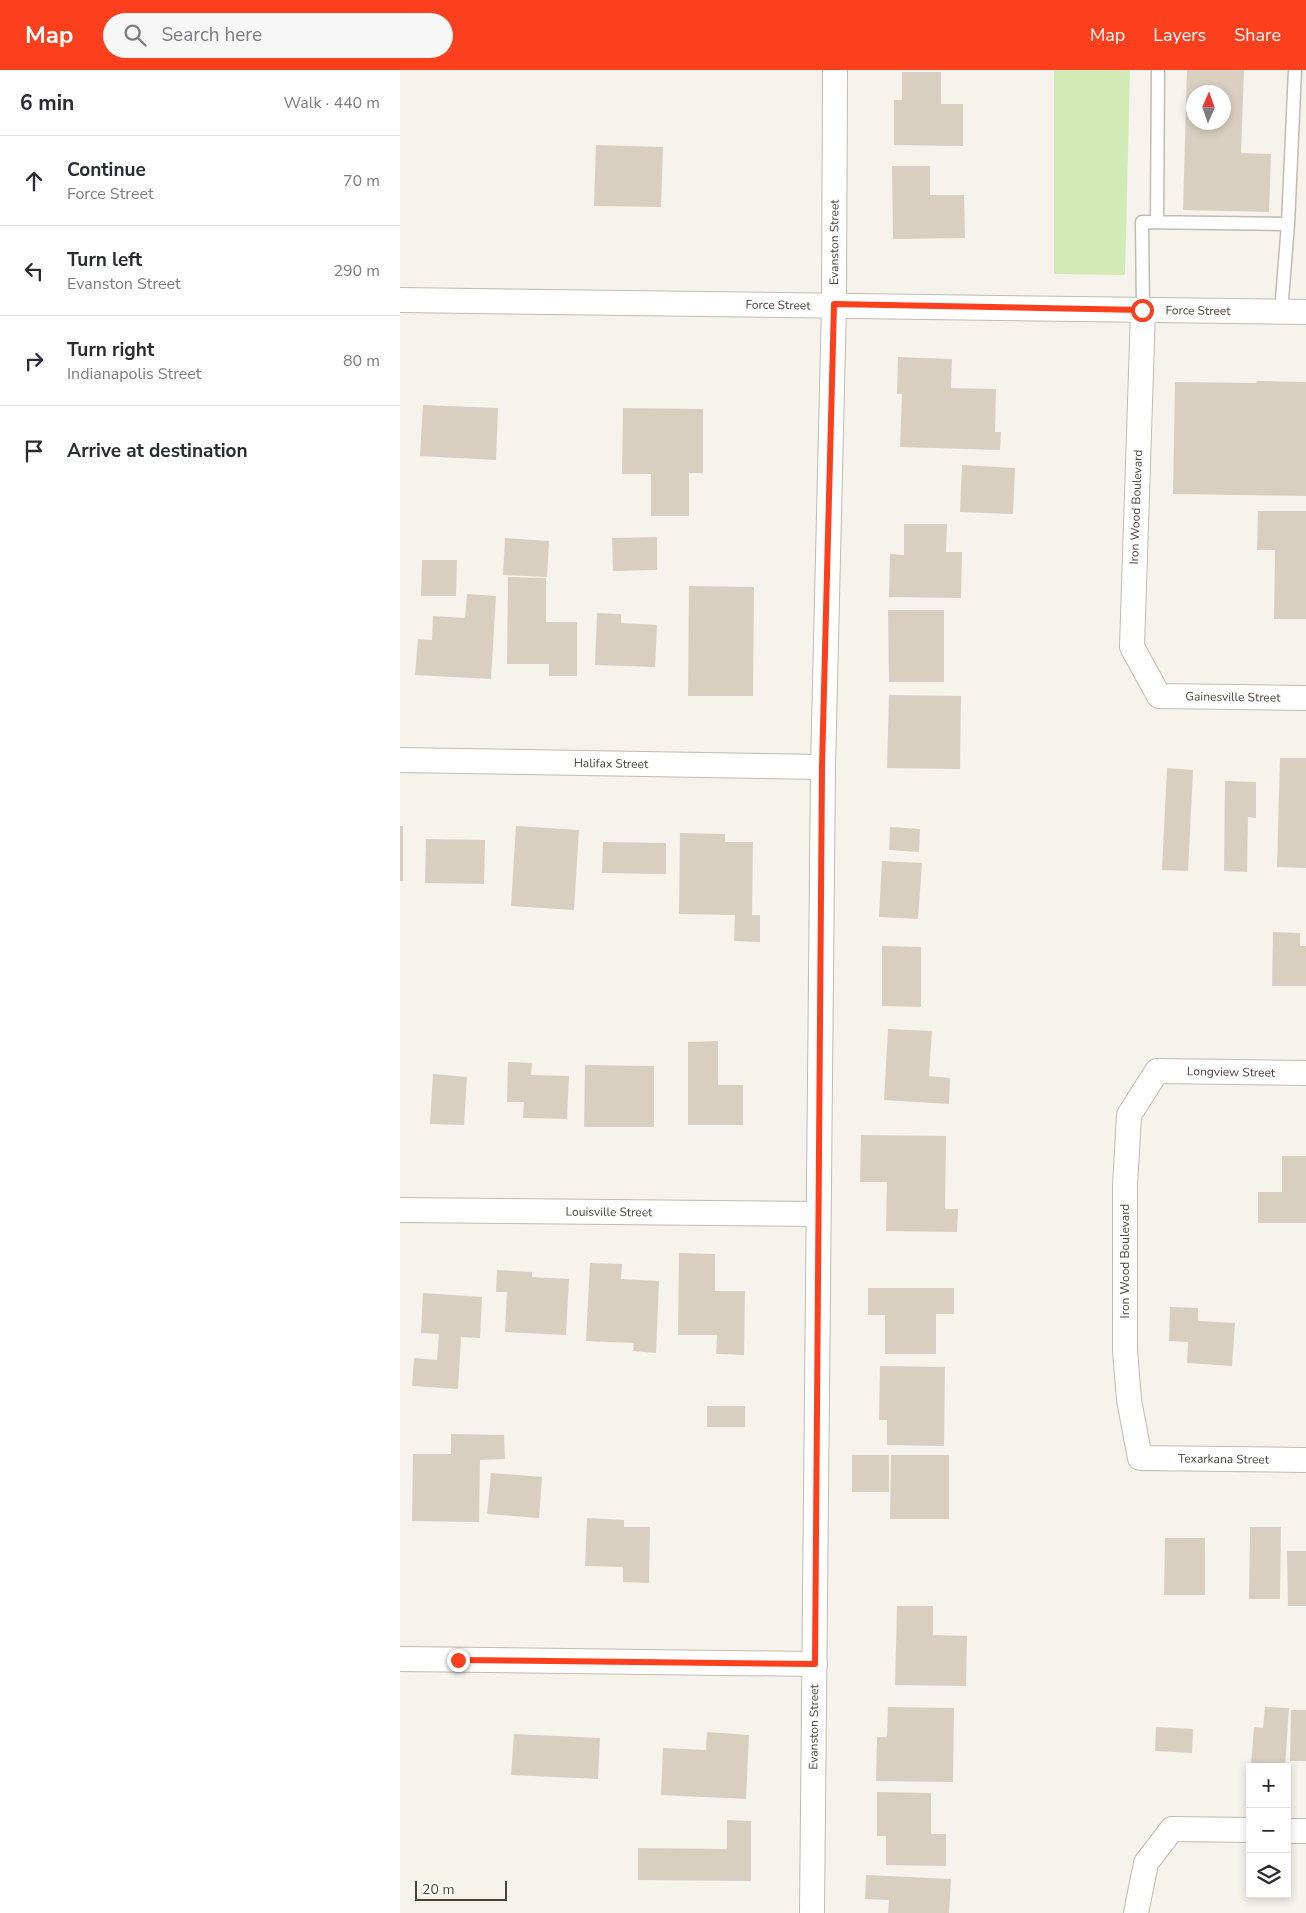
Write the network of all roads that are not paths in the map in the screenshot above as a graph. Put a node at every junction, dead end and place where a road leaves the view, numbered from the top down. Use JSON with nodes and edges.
{"nodes":[{"id":1,"x":835,"y":70,"type":"edge"},
{"id":2,"x":1158,"y":70,"type":"edge"},
{"id":3,"x":1295,"y":70,"type":"edge"},
{"id":4,"x":1157,"y":222,"type":"junction"},
{"id":5,"x":1288,"y":224,"type":"junction"},
{"id":6,"x":400,"y":300,"type":"edge"},
{"id":7,"x":834,"y":304,"type":"junction"},
{"id":8,"x":1142,"y":310,"type":"junction"},
{"id":9,"x":1281,"y":312,"type":"junction"},
{"id":10,"x":1306,"y":312,"type":"edge"},
{"id":11,"x":1159,"y":696,"type":"joint"},
{"id":12,"x":1306,"y":698,"type":"edge"},
{"id":13,"x":400,"y":760,"type":"edge"},
{"id":14,"x":822,"y":767,"type":"junction"},
{"id":15,"x":1157,"y":1071,"type":"joint"},
{"id":16,"x":1306,"y":1073,"type":"edge"},
{"id":17,"x":400,"y":1210,"type":"edge"},
{"id":18,"x":818,"y":1214,"type":"junction"},
{"id":19,"x":1140,"y":1458,"type":"joint"},
{"id":20,"x":1306,"y":1460,"type":"edge"},
{"id":21,"x":400,"y":1660,"type":"edge"},
{"id":22,"x":815,"y":1664,"type":"junction"},
{"id":23,"x":1246,"y":1830,"type":"edge"},
{"id":24,"x":1291,"y":1831,"type":"edge"},
{"id":25,"x":1306,"y":1831,"type":"edge"},
{"id":26,"x":812,"y":1913,"type":"edge"},
{"id":27,"x":1136,"y":1913,"type":"edge"}],
"edges":[{"from":1,"to":7,"type":"street","name":"Evanston Street"},
{"from":2,"to":4,"type":"lane"},
{"from":3,"to":5,"type":"lane"},
{"from":4,"to":5,"type":"lane"},
{"from":4,"to":8,"type":"lane"},
{"from":5,"to":9,"type":"lane"},
{"from":6,"to":7,"type":"street","name":"Force Street"},
{"from":7,"to":8,"type":"street","name":"Force Street"},
{"from":7,"to":14,"type":"street","name":"Evanston Street"},
{"from":8,"to":9,"type":"street","name":"Force Street"},
{"from":8,"to":11,"type":"street","name":"Iron Wood Boulevard"},
{"from":9,"to":10,"type":"street","name":"Force Street"},
{"from":11,"to":12,"type":"street","name":"Gainesville Street"},
{"from":13,"to":14,"type":"street","name":"Halifax Street"},
{"from":14,"to":18,"type":"street","name":"Evanston Street"},
{"from":15,"to":16,"type":"street","name":"Longview Street"},
{"from":15,"to":19,"type":"street","name":"Iron Wood Boulevard"},
{"from":17,"to":18,"type":"street","name":"Louisville Street"},
{"from":18,"to":22,"type":"street","name":"Evanston Street"},
{"from":19,"to":20,"type":"street","name":"Texarkana Street"},
{"from":21,"to":22,"type":"street"},
{"from":22,"to":26,"type":"street","name":"Evanston Street"},
{"from":23,"to":27,"type":"street"},
{"from":24,"to":25,"type":"street"}]}
